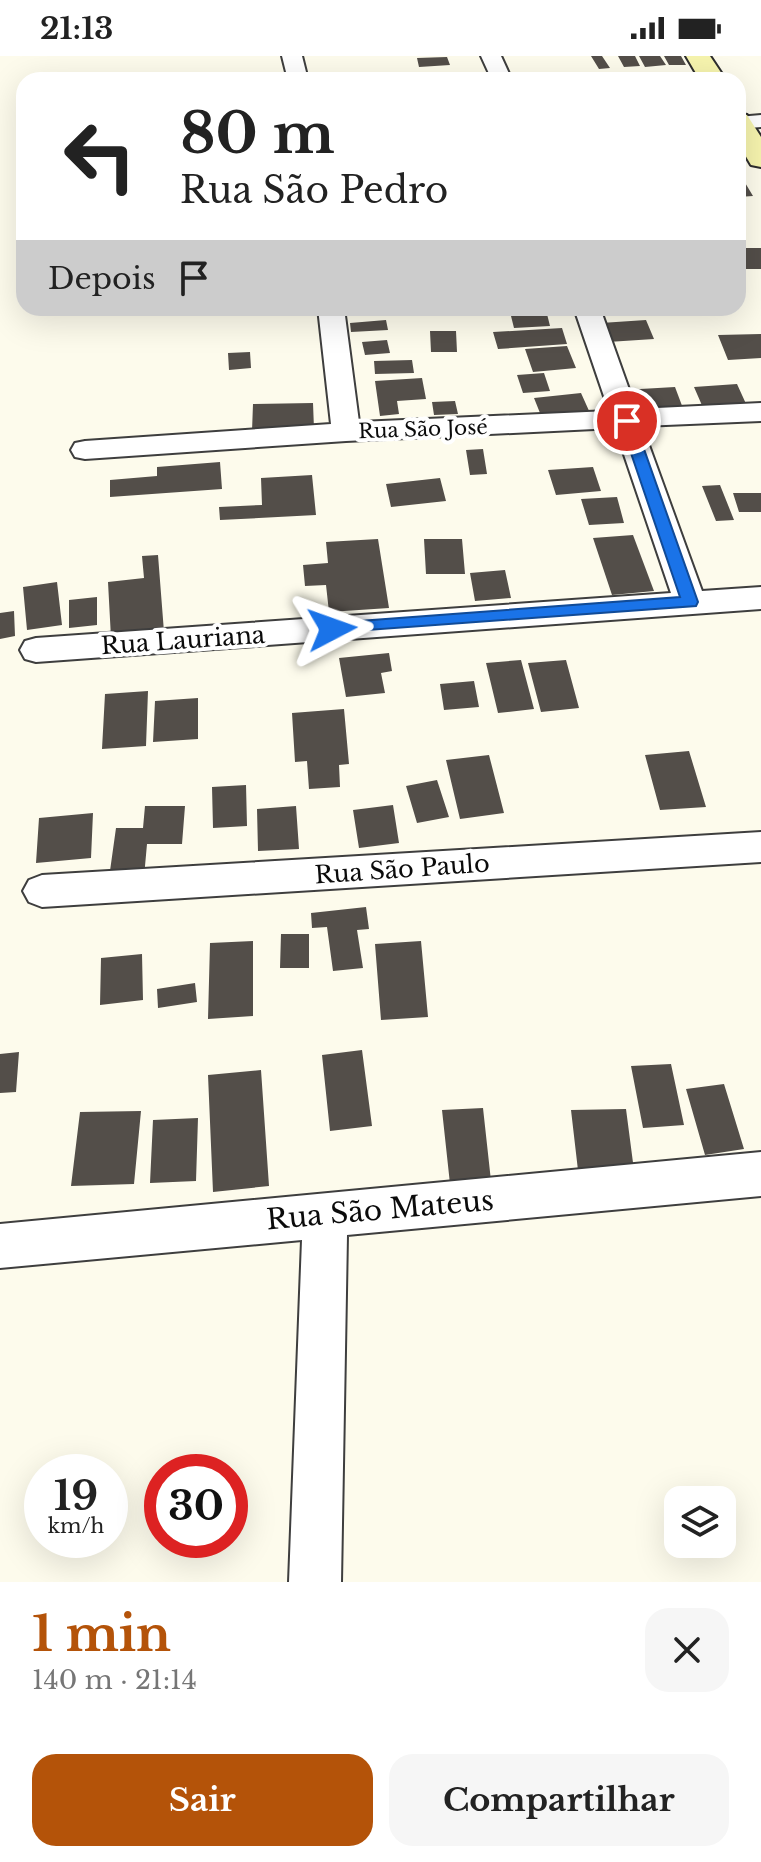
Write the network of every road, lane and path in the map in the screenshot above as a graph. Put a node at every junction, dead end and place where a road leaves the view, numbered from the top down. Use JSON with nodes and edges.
{"nodes":[{"id":1,"x":746,"y":122,"type":"edge"},
{"id":2,"x":761,"y":159,"type":"edge"},
{"id":3,"x":332,"y":316,"type":"edge"},
{"id":4,"x":590,"y":316,"type":"edge"},
{"id":5,"x":761,"y":412,"type":"edge"},
{"id":6,"x":627,"y":421,"type":"junction"},
{"id":7,"x":346,"y":432,"type":"junction"},
{"id":8,"x":85,"y":450,"type":"dead end"},
{"id":9,"x":761,"y":598,"type":"edge"},
{"id":10,"x":690,"y":602,"type":"junction"},
{"id":11,"x":36,"y":650,"type":"dead end"},
{"id":12,"x":761,"y":847,"type":"edge"},
{"id":13,"x":42,"y":891,"type":"dead end"},
{"id":14,"x":761,"y":1174,"type":"edge"},
{"id":15,"x":325,"y":1215,"type":"junction"},
{"id":16,"x":0,"y":1246,"type":"edge"},
{"id":17,"x":315,"y":1582,"type":"edge"}],
"edges":[{"from":1,"to":2,"type":"street"},
{"from":3,"to":7,"type":"street"},
{"from":4,"to":6,"type":"street"},
{"from":5,"to":6,"type":"street","name":"Rua São José"},
{"from":6,"to":7,"type":"street","name":"Rua São José"},
{"from":6,"to":10,"type":"street"},
{"from":7,"to":8,"type":"street","name":"Rua São José"},
{"from":9,"to":10,"type":"street","name":"Rua Lauriana"},
{"from":10,"to":11,"type":"street","name":"Rua Lauriana"},
{"from":12,"to":13,"type":"street","name":"Rua São Paulo"},
{"from":14,"to":15,"type":"street","name":"Rua São Mateus"},
{"from":15,"to":16,"type":"street","name":"Rua São Mateus"},
{"from":15,"to":17,"type":"street"}]}
